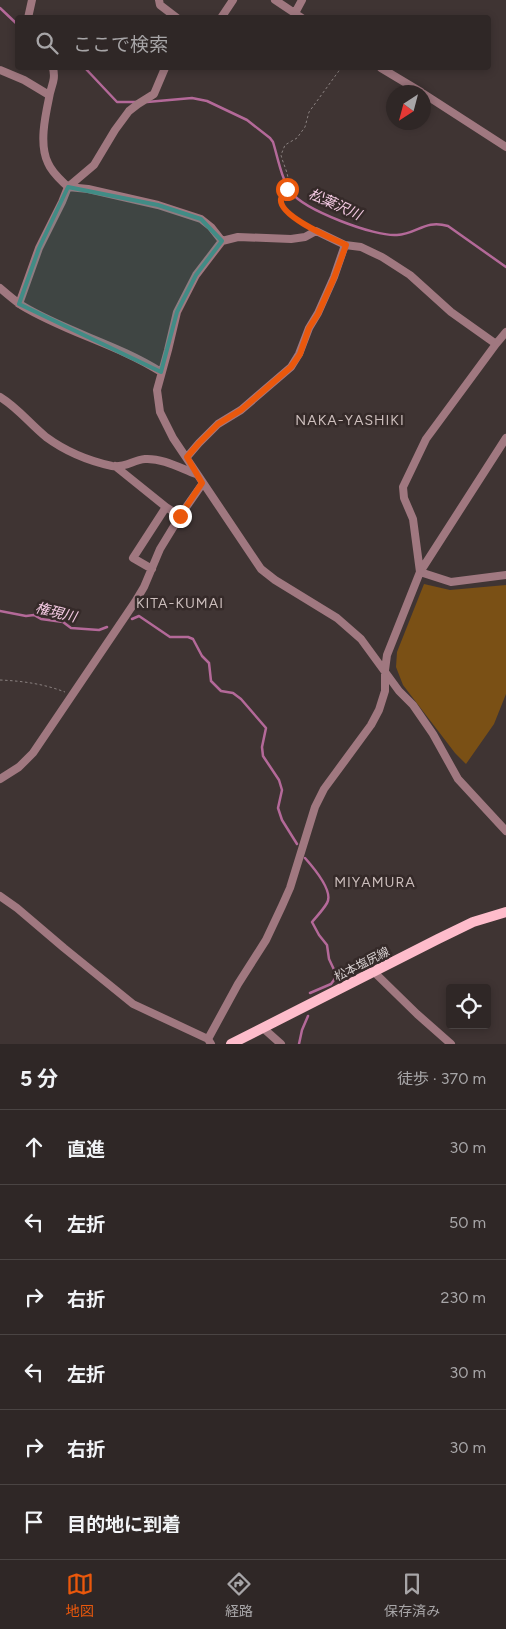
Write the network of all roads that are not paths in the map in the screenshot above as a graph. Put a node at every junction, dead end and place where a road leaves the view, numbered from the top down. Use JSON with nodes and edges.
{"nodes":[{"id":1,"x":32,"y":0,"type":"edge"},
{"id":2,"x":159,"y":0,"type":"edge"},
{"id":3,"x":233,"y":0,"type":"edge"},
{"id":4,"x":275,"y":0,"type":"edge"},
{"id":5,"x":302,"y":0,"type":"edge"},
{"id":6,"x":29,"y":15,"type":"edge"},
{"id":7,"x":173,"y":15,"type":"edge"},
{"id":8,"x":223,"y":15,"type":"edge"},
{"id":9,"x":299,"y":15,"type":"edge"},
{"id":10,"x":0,"y":70,"type":"edge"},
{"id":11,"x":54,"y":70,"type":"edge"},
{"id":12,"x":163,"y":70,"type":"edge"},
{"id":13,"x":384,"y":70,"type":"edge"},
{"id":14,"x":409,"y":85,"type":"edge"},
{"id":15,"x":49,"y":95,"type":"junction"},
{"id":16,"x":431,"y":99,"type":"edge"},
{"id":17,"x":506,"y":147,"type":"edge"},
{"id":18,"x":68,"y":187,"type":"junction"},
{"id":19,"x":222,"y":241,"type":"junction"},
{"id":20,"x":346,"y":245,"type":"junction"},
{"id":21,"x":0,"y":288,"type":"edge"},
{"id":22,"x":20,"y":304,"type":"junction"},
{"id":23,"x":506,"y":332,"type":"edge"},
{"id":24,"x":496,"y":344,"type":"junction"},
{"id":25,"x":161,"y":372,"type":"junction"},
{"id":26,"x":0,"y":397,"type":"edge"},
{"id":27,"x":506,"y":438,"type":"edge"},
{"id":28,"x":187,"y":457,"type":"junction"},
{"id":29,"x":115,"y":466,"type":"junction"},
{"id":30,"x":196,"y":474,"type":"junction"},
{"id":31,"x":202,"y":483,"type":"junction"},
{"id":32,"x":166,"y":506,"type":"junction"},
{"id":33,"x":180,"y":516,"type":"junction"},
{"id":34,"x":152,"y":568,"type":"junction"},
{"id":35,"x":420,"y":572,"type":"junction"},
{"id":36,"x":506,"y":575,"type":"edge"},
{"id":37,"x":384,"y":670,"type":"junction"},
{"id":38,"x":0,"y":779,"type":"edge"},
{"id":39,"x":506,"y":831,"type":"edge"},
{"id":40,"x":1,"y":898,"type":"edge"},
{"id":41,"x":506,"y":912,"type":"edge"},
{"id":42,"x":374,"y":972,"type":"junction"},
{"id":43,"x":263,"y":1028,"type":"junction"},
{"id":44,"x":210,"y":1042,"type":"edge"},
{"id":45,"x":232,"y":1044,"type":"edge"},
{"id":46,"x":280,"y":1044,"type":"edge"},
{"id":47,"x":451,"y":1044,"type":"edge"}],
"edges":[{"from":1,"to":6,"type":"street"},
{"from":2,"to":7,"type":"street"},
{"from":3,"to":8,"type":"street"},
{"from":4,"to":9,"type":"street"},
{"from":5,"to":9,"type":"street"},
{"from":10,"to":15,"type":"street"},
{"from":11,"to":15,"type":"street"},
{"from":12,"to":18,"type":"street"},
{"from":13,"to":14,"type":"street"},
{"from":15,"to":18,"type":"street"},
{"from":16,"to":17,"type":"street"},
{"from":18,"to":19,"type":"street"},
{"from":18,"to":22,"type":"street"},
{"from":19,"to":20,"type":"street"},
{"from":19,"to":25,"type":"street"},
{"from":20,"to":24,"type":"street"},
{"from":20,"to":28,"type":"street"},
{"from":21,"to":22,"type":"street"},
{"from":22,"to":25,"type":"street"},
{"from":23,"to":24,"type":"street"},
{"from":24,"to":35,"type":"street"},
{"from":25,"to":28,"type":"street"},
{"from":26,"to":29,"type":"street"},
{"from":27,"to":35,"type":"street"},
{"from":28,"to":30,"type":"street"},
{"from":29,"to":30,"type":"street"},
{"from":29,"to":32,"type":"street"},
{"from":30,"to":31,"type":"street"},
{"from":31,"to":33,"type":"street"},
{"from":31,"to":37,"type":"street"},
{"from":32,"to":33,"type":"street"},
{"from":32,"to":34,"type":"street"},
{"from":33,"to":34,"type":"street"},
{"from":34,"to":38,"type":"street"},
{"from":35,"to":36,"type":"street"},
{"from":35,"to":37,"type":"street"},
{"from":37,"to":39,"type":"street"},
{"from":37,"to":44,"type":"street"},
{"from":40,"to":44,"type":"street"},
{"from":41,"to":42,"type":"main road","name":"松本塩尻線"},
{"from":42,"to":43,"type":"main road","name":"松本塩尻線"},
{"from":42,"to":47,"type":"street"},
{"from":43,"to":45,"type":"main road","name":"松本塩尻線"},
{"from":43,"to":46,"type":"street"}]}
